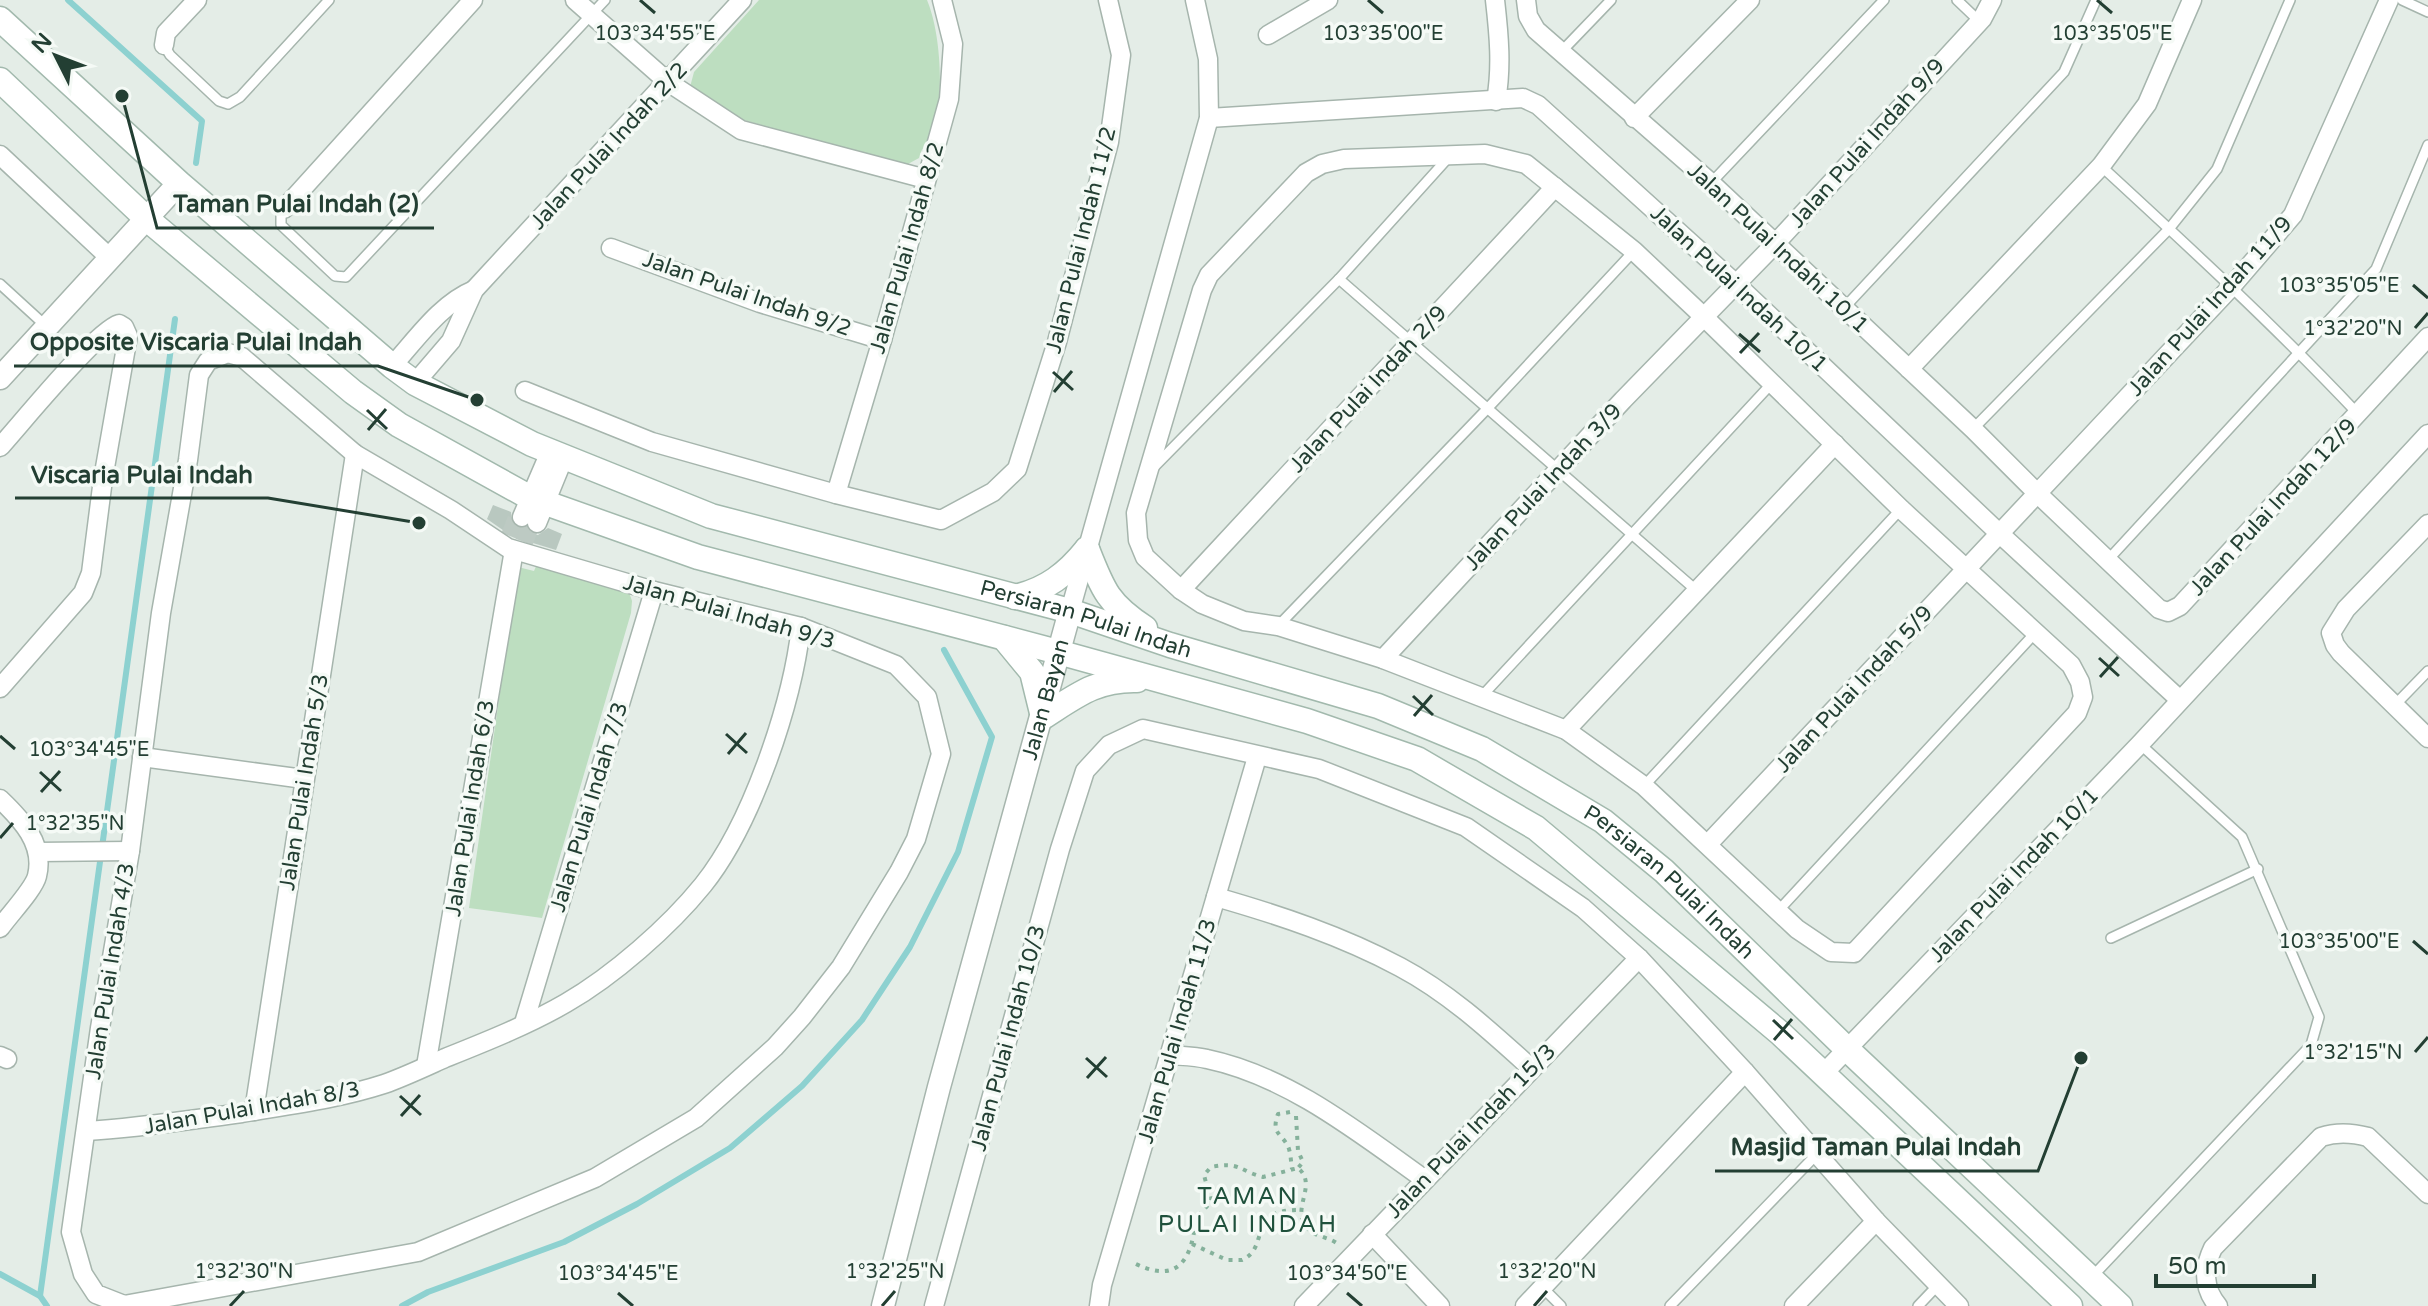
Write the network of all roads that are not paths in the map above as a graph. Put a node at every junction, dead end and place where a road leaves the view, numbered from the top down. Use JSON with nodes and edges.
{"nodes":[{"id":1,"x":197,"y":0,"type":"edge"},
{"id":2,"x":329,"y":0,"type":"edge"},
{"id":3,"x":473,"y":0,"type":"edge"},
{"id":4,"x":575,"y":0,"type":"edge"},
{"id":5,"x":605,"y":0,"type":"edge"},
{"id":6,"x":742,"y":0,"type":"edge"},
{"id":7,"x":942,"y":0,"type":"edge"},
{"id":8,"x":1108,"y":0,"type":"edge"},
{"id":9,"x":1195,"y":0,"type":"edge"},
{"id":10,"x":1328,"y":0,"type":"edge"},
{"id":11,"x":1495,"y":0,"type":"edge"},
{"id":12,"x":1526,"y":0,"type":"edge"},
{"id":13,"x":1611,"y":0,"type":"edge"},
{"id":14,"x":1750,"y":0,"type":"edge"},
{"id":15,"x":1884,"y":0,"type":"edge"},
{"id":16,"x":1957,"y":0,"type":"edge"},
{"id":17,"x":1992,"y":0,"type":"edge"},
{"id":18,"x":2096,"y":0,"type":"edge"},
{"id":19,"x":2192,"y":0,"type":"edge"},
{"id":20,"x":2290,"y":0,"type":"edge"},
{"id":21,"x":2389,"y":0,"type":"edge"},
{"id":22,"x":2402,"y":0,"type":"edge"},
{"id":23,"x":2428,"y":12,"type":"edge"},
{"id":24,"x":591,"y":15,"type":"junction"},
{"id":25,"x":0,"y":19,"type":"edge"},
{"id":26,"x":1979,"y":21,"type":"junction"},
{"id":27,"x":1268,"y":35,"type":"dead end"},
{"id":28,"x":164,"y":45,"type":"joint"},
{"id":29,"x":1561,"y":52,"type":"junction"},
{"id":30,"x":0,"y":80,"type":"edge"},
{"id":31,"x":668,"y":82,"type":"junction"},
{"id":32,"x":1496,"y":101,"type":"junction"},
{"id":33,"x":1209,"y":118,"type":"junction"},
{"id":34,"x":1634,"y":118,"type":"junction"},
{"id":35,"x":2428,"y":145,"type":"edge"},
{"id":36,"x":0,"y":155,"type":"edge"},
{"id":37,"x":1450,"y":155,"type":"junction"},
{"id":38,"x":2101,"y":166,"type":"junction"},
{"id":39,"x":926,"y":179,"type":"junction"},
{"id":40,"x":179,"y":183,"type":"junction"},
{"id":41,"x":1711,"y":183,"type":"junction"},
{"id":42,"x":1555,"y":187,"type":"junction"},
{"id":43,"x":284,"y":209,"type":"joint"},
{"id":44,"x":147,"y":219,"type":"junction"},
{"id":45,"x":2169,"y":229,"type":"junction"},
{"id":46,"x":1775,"y":244,"type":"junction"},
{"id":47,"x":611,"y":248,"type":"dead end"},
{"id":48,"x":1634,"y":251,"type":"junction"},
{"id":49,"x":110,"y":258,"type":"junction"},
{"id":50,"x":1339,"y":279,"type":"junction"},
{"id":51,"x":0,"y":284,"type":"edge"},
{"id":52,"x":1736,"y":284,"type":"junction"},
{"id":53,"x":2232,"y":286,"type":"junction"},
{"id":54,"x":474,"y":290,"type":"junction"},
{"id":55,"x":1844,"y":308,"type":"junction"},
{"id":56,"x":1703,"y":316,"type":"junction"},
{"id":57,"x":47,"y":327,"type":"junction"},
{"id":58,"x":2428,"y":337,"type":"edge"},
{"id":59,"x":882,"y":340,"type":"junction"},
{"id":60,"x":1412,"y":342,"type":"junction"},
{"id":61,"x":2300,"y":352,"type":"junction"},
{"id":62,"x":208,"y":361,"type":"joint"},
{"id":63,"x":392,"y":366,"type":"junction"},
{"id":64,"x":1909,"y":369,"type":"junction"},
{"id":65,"x":0,"y":378,"type":"edge"},
{"id":66,"x":1773,"y":382,"type":"junction"},
{"id":67,"x":415,"y":383,"type":"junction"},
{"id":68,"x":525,"y":391,"type":"dead end"},
{"id":69,"x":1486,"y":410,"type":"junction"},
{"id":70,"x":2358,"y":414,"type":"junction"},
{"id":71,"x":1973,"y":429,"type":"junction"},
{"id":72,"x":1835,"y":444,"type":"junction"},
{"id":73,"x":0,"y":447,"type":"edge"},
{"id":74,"x":2424,"y":448,"type":"edge"},
{"id":75,"x":355,"y":454,"type":"junction"},
{"id":76,"x":557,"y":454,"type":"junction"},
{"id":77,"x":1557,"y":471,"type":"junction"},
{"id":78,"x":1147,"y":474,"type":"junction"},
{"id":79,"x":836,"y":494,"type":"junction"},
{"id":80,"x":2038,"y":494,"type":"junction"},
{"id":81,"x":1901,"y":509,"type":"junction"},
{"id":82,"x":531,"y":511,"type":"junction"},
{"id":83,"x":2428,"y":524,"type":"edge"},
{"id":84,"x":2000,"y":534,"type":"junction"},
{"id":85,"x":1630,"y":535,"type":"junction"},
{"id":86,"x":517,"y":544,"type":"junction"},
{"id":87,"x":1087,"y":549,"type":"junction"},
{"id":88,"x":2107,"y":561,"type":"junction"},
{"id":89,"x":1966,"y":570,"type":"junction"},
{"id":90,"x":1181,"y":590,"type":"junction"},
{"id":91,"x":654,"y":591,"type":"junction"},
{"id":92,"x":1697,"y":591,"type":"junction"},
{"id":93,"x":1015,"y":597,"type":"junction"},
{"id":94,"x":1070,"y":611,"type":"junction"},
{"id":95,"x":1278,"y":626,"type":"junction"},
{"id":96,"x":801,"y":627,"type":"junction"},
{"id":97,"x":2036,"y":632,"type":"junction"},
{"id":98,"x":1003,"y":637,"type":"junction"},
{"id":99,"x":1170,"y":645,"type":"junction"},
{"id":100,"x":1058,"y":652,"type":"junction"},
{"id":101,"x":1383,"y":659,"type":"junction"},
{"id":102,"x":2428,"y":671,"type":"edge"},
{"id":103,"x":1164,"y":681,"type":"junction"},
{"id":104,"x":0,"y":688,"type":"edge"},
{"id":105,"x":1482,"y":696,"type":"junction"},
{"id":106,"x":2180,"y":700,"type":"junction"},
{"id":107,"x":2394,"y":706,"type":"junction"},
{"id":108,"x":1043,"y":717,"type":"junction"},
{"id":109,"x":1566,"y":730,"type":"junction"},
{"id":110,"x":2428,"y":738,"type":"edge"},
{"id":111,"x":2140,"y":744,"type":"junction"},
{"id":112,"x":142,"y":757,"type":"junction"},
{"id":113,"x":1257,"y":757,"type":"junction"},
{"id":114,"x":304,"y":779,"type":"junction"},
{"id":115,"x":1644,"y":786,"type":"junction"},
{"id":116,"x":0,"y":799,"type":"edge"},
{"id":117,"x":1708,"y":844,"type":"junction"},
{"id":118,"x":126,"y":851,"type":"junction"},
{"id":119,"x":38,"y":852,"type":"junction"},
{"id":120,"x":2258,"y":869,"type":"junction"},
{"id":121,"x":1216,"y":897,"type":"junction"},
{"id":122,"x":1779,"y":910,"type":"junction"},
{"id":123,"x":0,"y":928,"type":"edge"},
{"id":124,"x":2111,"y":938,"type":"dead end"},
{"id":125,"x":1639,"y":958,"type":"junction"},
{"id":126,"x":524,"y":1023,"type":"junction"},
{"id":127,"x":1847,"y":1049,"type":"junction"},
{"id":128,"x":1170,"y":1055,"type":"junction"},
{"id":129,"x":426,"y":1066,"type":"junction"},
{"id":130,"x":1531,"y":1068,"type":"junction"},
{"id":131,"x":1745,"y":1072,"type":"junction"},
{"id":132,"x":1824,"y":1073,"type":"junction"},
{"id":133,"x":254,"y":1111,"type":"junction"},
{"id":134,"x":86,"y":1131,"type":"junction"},
{"id":135,"x":1817,"y":1154,"type":"junction"},
{"id":136,"x":1424,"y":1179,"type":"junction"},
{"id":137,"x":2428,"y":1194,"type":"edge"},
{"id":138,"x":1876,"y":1221,"type":"junction"},
{"id":139,"x":1372,"y":1234,"type":"junction"},
{"id":140,"x":2091,"y":1278,"type":"junction"},
{"id":141,"x":1938,"y":1285,"type":"junction"},
{"id":142,"x":1542,"y":1287,"type":"junction"},
{"id":143,"x":96,"y":1294,"type":"joint"},
{"id":144,"x":883,"y":1306,"type":"edge"},
{"id":145,"x":934,"y":1306,"type":"edge"},
{"id":146,"x":1099,"y":1306,"type":"edge"},
{"id":147,"x":1304,"y":1306,"type":"edge"},
{"id":148,"x":1440,"y":1306,"type":"edge"},
{"id":149,"x":1525,"y":1306,"type":"edge"},
{"id":150,"x":1561,"y":1306,"type":"edge"},
{"id":151,"x":1670,"y":1306,"type":"edge"},
{"id":152,"x":1794,"y":1306,"type":"edge"},
{"id":153,"x":1918,"y":1306,"type":"edge"},
{"id":154,"x":1959,"y":1306,"type":"edge"},
{"id":155,"x":2070,"y":1306,"type":"edge"},
{"id":156,"x":2120,"y":1306,"type":"edge"},
{"id":157,"x":2218,"y":1306,"type":"edge"}],
"edges":[{"from":1,"to":28,"type":"street"},
{"from":2,"to":28,"type":"lane"},
{"from":3,"to":43,"type":"street"},
{"from":4,"to":24,"type":"street"},
{"from":5,"to":24,"type":"lane"},
{"from":6,"to":31,"type":"street","name":"Jalan Pulai Indah 2/2"},
{"from":7,"to":39,"type":"street","name":"Jalan Pulai Indah 8/2"},
{"from":8,"to":79,"type":"street","name":"Jalan Pulai Indah 11/2"},
{"from":9,"to":33,"type":"street","name":"Jalan Bayan"},
{"from":10,"to":27,"type":"street"},
{"from":11,"to":32,"type":"street"},
{"from":12,"to":29,"type":"street","name":"Jalan Pulai Indahi 10/1"},
{"from":13,"to":29,"type":"lane"},
{"from":14,"to":34,"type":"street"},
{"from":15,"to":41,"type":"lane"},
{"from":16,"to":26,"type":"lane"},
{"from":17,"to":26,"type":"street","name":"Jalan Pulai Indah 9/9"},
{"from":18,"to":55,"type":"lane"},
{"from":19,"to":38,"type":"street"},
{"from":20,"to":45,"type":"lane"},
{"from":21,"to":53,"type":"street","name":"Jalan Pulai Indah 11/9"},
{"from":22,"to":23,"type":"lane"},
{"from":24,"to":31,"type":"street"},
{"from":24,"to":43,"type":"lane"},
{"from":25,"to":40,"type":"main road","name":"Persiaran Pulai Indah"},
{"from":26,"to":46,"type":"street","name":"Jalan Pulai Indah 9/9"},
{"from":29,"to":34,"type":"street","name":"Jalan Pulai Indahi 10/1"},
{"from":30,"to":44,"type":"main road","name":"Persiaran Pulai Indah"},
{"from":31,"to":39,"type":"street"},
{"from":31,"to":54,"type":"street","name":"Jalan Pulai Indah 2/2"},
{"from":32,"to":33,"type":"street","name":"Jalan Pulai Indah 10/1"},
{"from":32,"to":52,"type":"street","name":"Jalan Pulai Indah 10/1"},
{"from":33,"to":87,"type":"street","name":"Jalan Bayan"},
{"from":34,"to":41,"type":"street","name":"Jalan Pulai Indahi 10/1"},
{"from":35,"to":61,"type":"lane"},
{"from":36,"to":49,"type":"street"},
{"from":37,"to":42,"type":"street","name":"Jalan Pulai Indah 10/1"},
{"from":37,"to":50,"type":"lane"},
{"from":37,"to":78,"type":"street"},
{"from":38,"to":45,"type":"lane"},
{"from":38,"to":64,"type":"street"},
{"from":39,"to":59,"type":"street","name":"Jalan Pulai Indah 8/2"},
{"from":40,"to":44,"type":"street"},
{"from":40,"to":63,"type":"main road","name":"Persiaran Pulai Indah"},
{"from":41,"to":46,"type":"street","name":"Jalan Pulai Indahi 10/1"},
{"from":42,"to":48,"type":"street","name":"Jalan Pulai Indah 10/1"},
{"from":42,"to":60,"type":"street","name":"Jalan Pulai Indah 2/9"},
{"from":44,"to":49,"type":"street"},
{"from":44,"to":82,"type":"main road","name":"Persiaran Pulai Indah"},
{"from":45,"to":53,"type":"lane"},
{"from":45,"to":71,"type":"lane"},
{"from":46,"to":52,"type":"street","name":"Jalan Pulai Indah 9/9"},
{"from":46,"to":55,"type":"street","name":"Jalan Pulai Indahi 10/1"},
{"from":47,"to":59,"type":"street","name":"Jalan Pulai Indah 9/2"},
{"from":48,"to":56,"type":"street","name":"Jalan Pulai Indah 10/1"},
{"from":48,"to":69,"type":"lane"},
{"from":49,"to":57,"type":"street"},
{"from":50,"to":60,"type":"lane"},
{"from":50,"to":78,"type":"lane"},
{"from":51,"to":57,"type":"lane"},
{"from":52,"to":56,"type":"street","name":"Jalan Pulai Indah 9/9"},
{"from":52,"to":84,"type":"street","name":"Jalan Pulai Indah 10/1"},
{"from":53,"to":61,"type":"lane"},
{"from":53,"to":80,"type":"street","name":"Jalan Pulai Indah 11/9"},
{"from":54,"to":63,"type":"street","name":"Jalan Pulai Indah 2/2"},
{"from":54,"to":67,"type":"street","name":"Jalan Pulai Indah 2/2"},
{"from":55,"to":64,"type":"street","name":"Jalan Pulai Indahi 10/1"},
{"from":56,"to":66,"type":"street","name":"Jalan Pulai Indah 10/1"},
{"from":56,"to":77,"type":"street","name":"Jalan Pulai Indah 3/9"},
{"from":57,"to":65,"type":"street"},
{"from":58,"to":70,"type":"street","name":"Jalan Pulai Indah 12/9"},
{"from":59,"to":79,"type":"street","name":"Jalan Pulai Indah 8/2"},
{"from":60,"to":69,"type":"lane"},
{"from":60,"to":90,"type":"street","name":"Jalan Pulai Indah 2/9"},
{"from":61,"to":70,"type":"lane"},
{"from":61,"to":88,"type":"lane"},
{"from":62,"to":75,"type":"street","name":"Jalan Pulai Indah 9/3"},
{"from":62,"to":112,"type":"street","name":"Jalan Pulai Indah 4/3"},
{"from":63,"to":67,"type":"main road","name":"Persiaran Pulai Indah"},
{"from":64,"to":71,"type":"street","name":"Jalan Pulai Indahi 10/1"},
{"from":66,"to":72,"type":"street","name":"Jalan Pulai Indah 10/1"},
{"from":66,"to":85,"type":"lane"},
{"from":67,"to":76,"type":"main road","name":"Persiaran Pulai Indah"},
{"from":68,"to":79,"type":"street","name":"Jalan Pulai Indah 11/2"},
{"from":69,"to":77,"type":"lane"},
{"from":69,"to":95,"type":"lane"},
{"from":70,"to":88,"type":"street","name":"Jalan Pulai Indah 12/9"},
{"from":71,"to":80,"type":"street","name":"Jalan Pulai Indahi 10/1"},
{"from":72,"to":81,"type":"street","name":"Jalan Pulai Indah 10/1"},
{"from":72,"to":92,"type":"street"},
{"from":73,"to":104,"type":"street"},
{"from":74,"to":106,"type":"street","name":"Jalan Pulai Indah 10/1"},
{"from":75,"to":86,"type":"street","name":"Jalan Pulai Indah 9/3"},
{"from":75,"to":114,"type":"street","name":"Jalan Pulai Indah 5/3"},
{"from":76,"to":82,"type":"street"},
{"from":76,"to":93,"type":"main road","name":"Persiaran Pulai Indah"},
{"from":77,"to":85,"type":"lane"},
{"from":77,"to":101,"type":"street","name":"Jalan Pulai Indah 3/9"},
{"from":78,"to":90,"type":"street","name":"Jalan Pulai Indah 10/1"},
{"from":80,"to":84,"type":"street","name":"Jalan Pulai Indah 11/9"},
{"from":80,"to":88,"type":"street","name":"Jalan Pulai Indah 12/9"},
{"from":81,"to":89,"type":"street","name":"Jalan Pulai Indah 10/1"},
{"from":81,"to":115,"type":"lane"},
{"from":82,"to":98,"type":"main road","name":"Persiaran Pulai Indah"},
{"from":83,"to":107,"type":"street"},
{"from":84,"to":89,"type":"street","name":"Jalan Pulai Indah 5/9"},
{"from":84,"to":106,"type":"street","name":"Jalan Pulai Indah 10/1"},
{"from":85,"to":92,"type":"lane"},
{"from":85,"to":105,"type":"lane"},
{"from":86,"to":91,"type":"street","name":"Jalan Pulai Indah 9/3"},
{"from":86,"to":129,"type":"street","name":"Jalan Pulai Indah 6/3"},
{"from":87,"to":93,"type":"main road"},
{"from":87,"to":94,"type":"street","name":"Jalan Bayan"},
{"from":87,"to":99,"type":"main road"},
{"from":89,"to":97,"type":"street","name":"Jalan Pulai Indah 10/1"},
{"from":89,"to":117,"type":"street","name":"Jalan Pulai Indah 5/9"},
{"from":90,"to":95,"type":"street","name":"Jalan Pulai Indah 10/1"},
{"from":91,"to":96,"type":"street","name":"Jalan Pulai Indah 9/3"},
{"from":91,"to":126,"type":"street","name":"Jalan Pulai Indah 7/3"},
{"from":92,"to":109,"type":"street"},
{"from":93,"to":94,"type":"main road","name":"Persiaran Pulai Indah"},
{"from":94,"to":99,"type":"main road","name":"Persiaran Pulai Indah"},
{"from":94,"to":100,"type":"street","name":"Jalan Bayan"},
{"from":95,"to":101,"type":"street","name":"Jalan Pulai Indah 10/1"},
{"from":96,"to":126,"type":"street","name":"Jalan Pulai Indah 8/3"},
{"from":96,"to":143,"type":"street","name":"Jalan Pulai Indah 9/3"},
{"from":97,"to":122,"type":"lane"},
{"from":97,"to":122,"type":"street","name":"Jalan Pulai Indah 10/1"},
{"from":98,"to":100,"type":"main road","name":"Persiaran Pulai Indah"},
{"from":98,"to":108,"type":"main road"},
{"from":99,"to":127,"type":"main road","name":"Persiaran Pulai Indah"},
{"from":100,"to":103,"type":"main road","name":"Persiaran Pulai Indah"},
{"from":100,"to":108,"type":"street","name":"Jalan Bayan"},
{"from":101,"to":105,"type":"street","name":"Jalan Pulai Indah 10/1"},
{"from":102,"to":107,"type":"lane"},
{"from":103,"to":108,"type":"main road"},
{"from":103,"to":132,"type":"main road","name":"Persiaran Pulai Indah"},
{"from":105,"to":109,"type":"street","name":"Jalan Pulai Indah 10/1"},
{"from":106,"to":111,"type":"street","name":"Jalan Pulai Indah 10/1"},
{"from":107,"to":110,"type":"street"},
{"from":108,"to":144,"type":"street","name":"Jalan Bayan"},
{"from":109,"to":115,"type":"street","name":"Jalan Pulai Indah 10/1"},
{"from":111,"to":120,"type":"lane"},
{"from":111,"to":127,"type":"street","name":"Jalan Pulai Indah 10/1"},
{"from":112,"to":114,"type":"street"},
{"from":112,"to":118,"type":"street","name":"Jalan Pulai Indah 4/3"},
{"from":113,"to":121,"type":"street","name":"Jalan Pulai Indah 11/3"},
{"from":113,"to":125,"type":"street"},
{"from":113,"to":145,"type":"street","name":"Jalan Pulai Indah 10/3"},
{"from":114,"to":133,"type":"street","name":"Jalan Pulai Indah 5/3"},
{"from":115,"to":117,"type":"street","name":"Jalan Pulai Indah 10/1"},
{"from":116,"to":119,"type":"street"},
{"from":117,"to":122,"type":"street","name":"Jalan Pulai Indah 10/1"},
{"from":118,"to":119,"type":"street"},
{"from":118,"to":134,"type":"street","name":"Jalan Pulai Indah 4/3"},
{"from":119,"to":123,"type":"street"},
{"from":120,"to":124,"type":"lane"},
{"from":120,"to":140,"type":"lane"},
{"from":121,"to":128,"type":"street","name":"Jalan Pulai Indah 11/3"},
{"from":121,"to":130,"type":"street"},
{"from":125,"to":130,"type":"street","name":"Jalan Pulai Indah 15/3"},
{"from":125,"to":131,"type":"street"},
{"from":126,"to":129,"type":"street","name":"Jalan Pulai Indah 8/3"},
{"from":127,"to":132,"type":"street","name":"Jalan Pulai Indah 10/1"},
{"from":127,"to":140,"type":"main road","name":"Persiaran Pulai Indah"},
{"from":128,"to":136,"type":"street"},
{"from":128,"to":146,"type":"street","name":"Jalan Pulai Indah 11/3"},
{"from":129,"to":133,"type":"street","name":"Jalan Pulai Indah 8/3"},
{"from":130,"to":136,"type":"street","name":"Jalan Pulai Indah 15/3"},
{"from":131,"to":135,"type":"street"},
{"from":131,"to":142,"type":"street"},
{"from":132,"to":155,"type":"main road","name":"Persiaran Pulai Indah"},
{"from":133,"to":134,"type":"street","name":"Jalan Pulai Indah 8/3"},
{"from":134,"to":143,"type":"street","name":"Jalan Pulai Indah 4/3"},
{"from":135,"to":138,"type":"street"},
{"from":135,"to":151,"type":"lane"},
{"from":136,"to":139,"type":"street","name":"Jalan Pulai Indah 15/3"},
{"from":137,"to":157,"type":"street"},
{"from":138,"to":141,"type":"street"},
{"from":138,"to":152,"type":"street"},
{"from":139,"to":147,"type":"street","name":"Jalan Pulai Indah 15/3"},
{"from":139,"to":148,"type":"street"},
{"from":140,"to":156,"type":"main road","name":"Persiaran Pulai Indah"},
{"from":141,"to":153,"type":"lane"},
{"from":141,"to":154,"type":"street"},
{"from":142,"to":149,"type":"street"},
{"from":142,"to":150,"type":"lane"}]}
